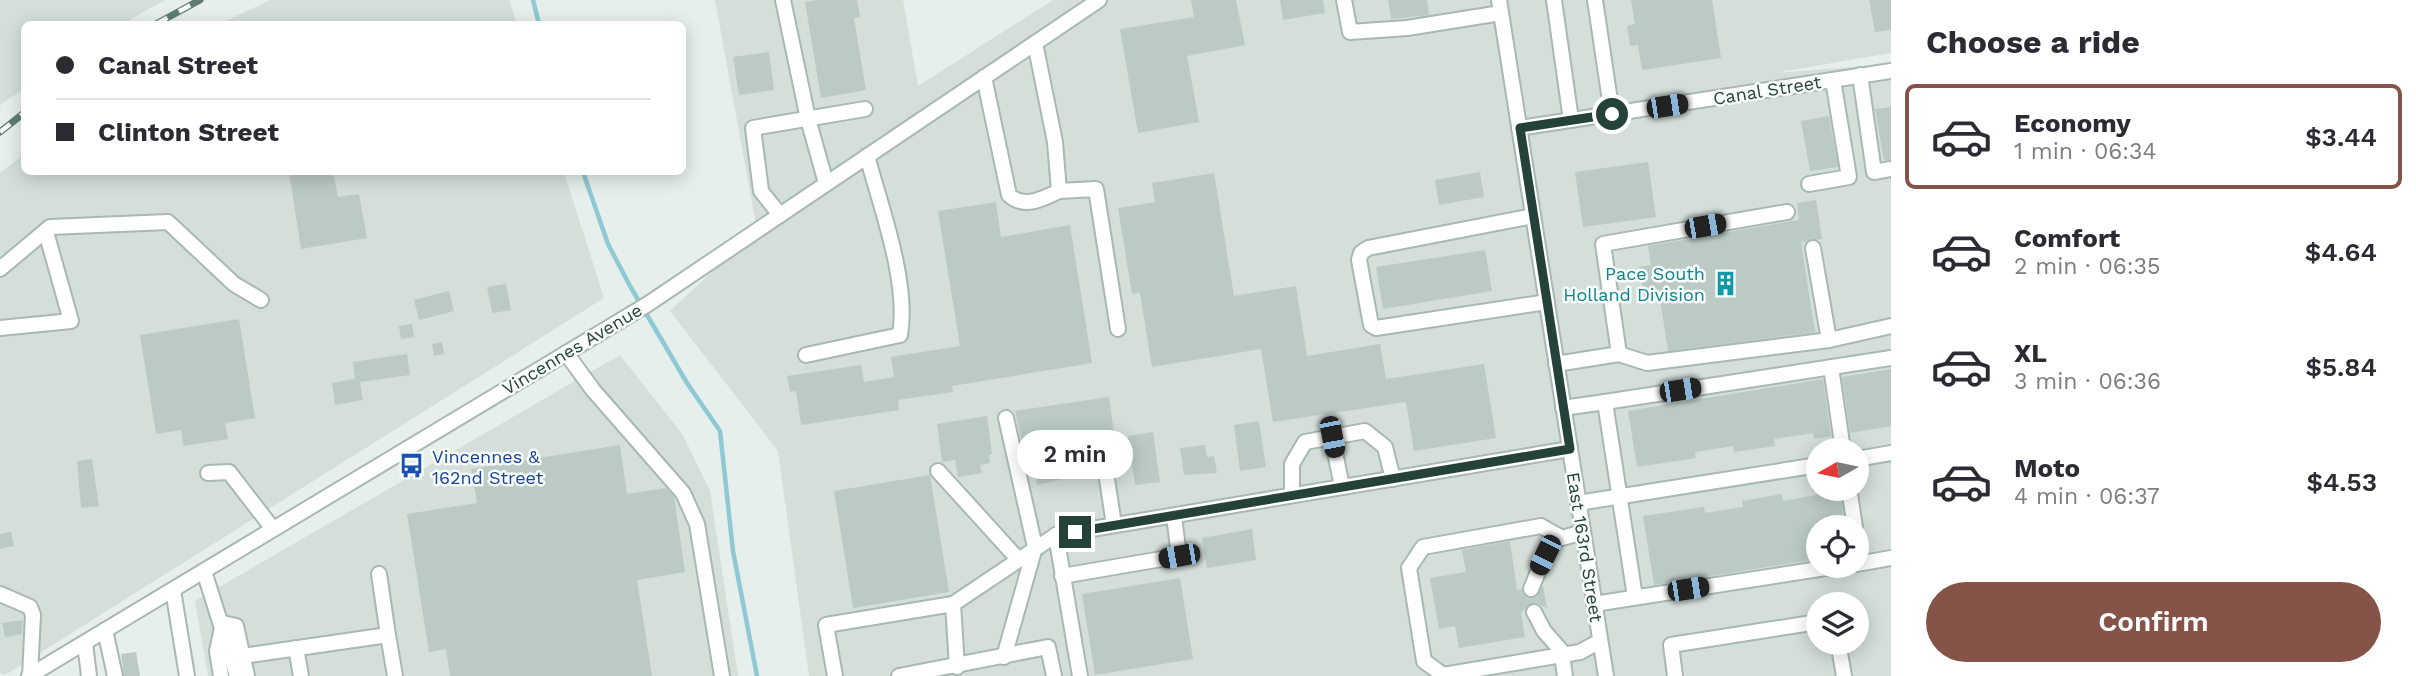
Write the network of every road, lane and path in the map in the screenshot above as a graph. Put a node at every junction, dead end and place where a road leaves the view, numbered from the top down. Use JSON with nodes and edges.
{"nodes":[{"id":1,"x":783,"y":0,"type":"edge"},
{"id":2,"x":1099,"y":0,"type":"edge"},
{"id":3,"x":1344,"y":0,"type":"edge"},
{"id":4,"x":1554,"y":0,"type":"edge"},
{"id":5,"x":1595,"y":0,"type":"edge"},
{"id":6,"x":1500,"y":6,"type":"edge"},
{"id":7,"x":1035,"y":43,"type":"junction"},
{"id":8,"x":1891,"y":71,"type":"edge"},
{"id":9,"x":1860,"y":75,"type":"junction"},
{"id":10,"x":984,"y":78,"type":"junction"},
{"id":11,"x":1833,"y":80,"type":"junction"},
{"id":12,"x":865,"y":109,"type":"dead end"},
{"id":13,"x":1612,"y":114,"type":"junction"},
{"id":14,"x":808,"y":119,"type":"junction"},
{"id":15,"x":1572,"y":120,"type":"junction"},
{"id":16,"x":1520,"y":128,"type":"junction"},
{"id":17,"x":867,"y":156,"type":"junction"},
{"id":18,"x":1891,"y":169,"type":"edge"},
{"id":19,"x":826,"y":183,"type":"junction"},
{"id":20,"x":1809,"y":184,"type":"dead end"},
{"id":21,"x":1059,"y":191,"type":"junction"},
{"id":22,"x":1787,"y":212,"type":"dead end"},
{"id":23,"x":780,"y":215,"type":"junction"},
{"id":24,"x":1533,"y":216,"type":"junction"},
{"id":25,"x":46,"y":232,"type":"junction"},
{"id":26,"x":1813,"y":248,"type":"dead end"},
{"id":27,"x":0,"y":269,"type":"edge"},
{"id":28,"x":261,"y":300,"type":"dead end"},
{"id":29,"x":1547,"y":302,"type":"junction"},
{"id":30,"x":1891,"y":326,"type":"edge"},
{"id":31,"x":0,"y":328,"type":"edge"},
{"id":32,"x":1118,"y":329,"type":"dead end"},
{"id":33,"x":1829,"y":340,"type":"junction"},
{"id":34,"x":566,"y":353,"type":"junction"},
{"id":35,"x":1619,"y":354,"type":"junction"},
{"id":36,"x":806,"y":355,"type":"dead end"},
{"id":37,"x":1891,"y":358,"type":"edge"},
{"id":38,"x":1556,"y":365,"type":"junction"},
{"id":39,"x":1831,"y":367,"type":"junction"},
{"id":40,"x":1605,"y":402,"type":"junction"},
{"id":41,"x":1563,"y":408,"type":"junction"},
{"id":42,"x":1006,"y":418,"type":"dead end"},
{"id":43,"x":1332,"y":437,"type":"junction"},
{"id":44,"x":1841,"y":438,"type":"edge"},
{"id":45,"x":1570,"y":449,"type":"junction"},
{"id":46,"x":1891,"y":453,"type":"edge"},
{"id":47,"x":1869,"y":457,"type":"edge"},
{"id":48,"x":1105,"y":466,"type":"dead end"},
{"id":49,"x":1806,"y":467,"type":"edge"},
{"id":50,"x":938,"y":471,"type":"dead end"},
{"id":51,"x":208,"y":473,"type":"dead end"},
{"id":52,"x":1393,"y":478,"type":"junction"},
{"id":53,"x":1342,"y":487,"type":"junction"},
{"id":54,"x":1292,"y":495,"type":"junction"},
{"id":55,"x":1620,"y":497,"type":"junction"},
{"id":56,"x":1578,"y":503,"type":"junction"},
{"id":57,"x":1174,"y":516,"type":"junction"},
{"id":58,"x":1114,"y":525,"type":"junction"},
{"id":59,"x":273,"y":529,"type":"junction"},
{"id":60,"x":1583,"y":532,"type":"junction"},
{"id":61,"x":1056,"y":535,"type":"junction"},
{"id":62,"x":1557,"y":535,"type":"junction"},
{"id":63,"x":1035,"y":547,"type":"junction"},
{"id":64,"x":1017,"y":558,"type":"junction"},
{"id":65,"x":1891,"y":558,"type":"edge"},
{"id":66,"x":1869,"y":562,"type":"edge"},
{"id":67,"x":204,"y":570,"type":"junction"},
{"id":68,"x":1806,"y":571,"type":"edge"},
{"id":69,"x":379,"y":574,"type":"dead end"},
{"id":70,"x":1062,"y":576,"type":"junction"},
{"id":71,"x":1531,"y":589,"type":"tunnel mouth"},
{"id":72,"x":173,"y":590,"type":"junction"},
{"id":73,"x":0,"y":594,"type":"edge"},
{"id":74,"x":1635,"y":597,"type":"junction"},
{"id":75,"x":953,"y":604,"type":"junction"},
{"id":76,"x":1594,"y":604,"type":"junction"},
{"id":77,"x":1534,"y":612,"type":"tunnel mouth"},
{"id":78,"x":223,"y":623,"type":"junction"},
{"id":79,"x":1806,"y":624,"type":"edge"},
{"id":80,"x":105,"y":630,"type":"junction"},
{"id":81,"x":388,"y":635,"type":"junction"},
{"id":82,"x":1600,"y":641,"type":"junction"},
{"id":83,"x":85,"y":643,"type":"junction"},
{"id":84,"x":296,"y":648,"type":"junction"},
{"id":85,"x":1564,"y":655,"type":"junction"},
{"id":86,"x":1841,"y":655,"type":"edge"},
{"id":87,"x":243,"y":656,"type":"junction"},
{"id":88,"x":1004,"y":657,"type":"junction"},
{"id":89,"x":957,"y":667,"type":"junction"},
{"id":90,"x":1452,"y":675,"type":"edge"},
{"id":91,"x":30,"y":676,"type":"edge"},
{"id":92,"x":89,"y":676,"type":"edge"},
{"id":93,"x":115,"y":676,"type":"edge"},
{"id":94,"x":187,"y":676,"type":"edge"},
{"id":95,"x":220,"y":676,"type":"edge"},
{"id":96,"x":237,"y":676,"type":"edge"},
{"id":97,"x":247,"y":676,"type":"edge"},
{"id":98,"x":301,"y":676,"type":"edge"},
{"id":99,"x":395,"y":676,"type":"edge"},
{"id":100,"x":722,"y":676,"type":"edge"},
{"id":101,"x":835,"y":676,"type":"edge"},
{"id":102,"x":900,"y":676,"type":"edge"},
{"id":103,"x":1054,"y":676,"type":"edge"},
{"id":104,"x":1080,"y":676,"type":"edge"},
{"id":105,"x":1565,"y":676,"type":"edge"},
{"id":106,"x":1606,"y":676,"type":"edge"},
{"id":107,"x":1675,"y":676,"type":"edge"},
{"id":108,"x":1844,"y":676,"type":"edge"}],
"edges":[{"from":1,"to":14,"type":"street"},
{"from":2,"to":7,"type":"street","name":"Vincennes Avenue"},
{"from":3,"to":6,"type":"street"},
{"from":4,"to":15,"type":"street"},
{"from":5,"to":13,"type":"street"},
{"from":6,"to":16,"type":"street","name":"East 163rd Street"},
{"from":7,"to":10,"type":"street","name":"Vincennes Avenue"},
{"from":7,"to":21,"type":"street"},
{"from":8,"to":9,"type":"street","name":"Canal Street"},
{"from":9,"to":11,"type":"street","name":"Canal Street"},
{"from":9,"to":18,"type":"street"},
{"from":10,"to":17,"type":"street","name":"Vincennes Avenue"},
{"from":10,"to":21,"type":"street"},
{"from":11,"to":13,"type":"street","name":"Canal Street"},
{"from":11,"to":20,"type":"street"},
{"from":12,"to":14,"type":"street"},
{"from":13,"to":15,"type":"street","name":"Canal Street"},
{"from":14,"to":19,"type":"street"},
{"from":14,"to":23,"type":"street"},
{"from":15,"to":16,"type":"street","name":"Canal Street"},
{"from":16,"to":24,"type":"street","name":"East 163rd Street"},
{"from":17,"to":19,"type":"street","name":"Vincennes Avenue"},
{"from":17,"to":36,"type":"street"},
{"from":19,"to":23,"type":"street","name":"Vincennes Avenue"},
{"from":21,"to":32,"type":"street"},
{"from":22,"to":35,"type":"street"},
{"from":23,"to":34,"type":"street","name":"Vincennes Avenue"},
{"from":24,"to":29,"type":"street","name":"East 163rd Street"},
{"from":24,"to":29,"type":"street"},
{"from":25,"to":27,"type":"street"},
{"from":25,"to":28,"type":"street"},
{"from":25,"to":31,"type":"street"},
{"from":26,"to":33,"type":"street"},
{"from":29,"to":38,"type":"street","name":"East 163rd Street"},
{"from":30,"to":33,"type":"street"},
{"from":33,"to":35,"type":"street"},
{"from":34,"to":59,"type":"street","name":"Vincennes Avenue"},
{"from":34,"to":100,"type":"street"},
{"from":35,"to":38,"type":"street"},
{"from":37,"to":39,"type":"street"},
{"from":38,"to":41,"type":"street","name":"East 163rd Street"},
{"from":39,"to":40,"type":"street"},
{"from":39,"to":44,"type":"street"},
{"from":40,"to":41,"type":"street"},
{"from":40,"to":55,"type":"street"},
{"from":41,"to":45,"type":"street","name":"East 163rd Street"},
{"from":42,"to":63,"type":"street"},
{"from":43,"to":52,"type":"street"},
{"from":43,"to":53,"type":"street"},
{"from":43,"to":54,"type":"street"},
{"from":45,"to":52,"type":"street"},
{"from":45,"to":56,"type":"street","name":"East 163rd Street"},
{"from":46,"to":47,"type":"street"},
{"from":48,"to":58,"type":"street"},
{"from":49,"to":55,"type":"street"},
{"from":50,"to":64,"type":"street"},
{"from":51,"to":59,"type":"street"},
{"from":52,"to":53,"type":"street"},
{"from":53,"to":54,"type":"street"},
{"from":54,"to":57,"type":"street"},
{"from":55,"to":56,"type":"street"},
{"from":55,"to":74,"type":"street"},
{"from":56,"to":60,"type":"street","name":"East 163rd Street"},
{"from":57,"to":58,"type":"street"},
{"from":57,"to":70,"type":"street"},
{"from":58,"to":61,"type":"street"},
{"from":59,"to":67,"type":"street","name":"Vincennes Avenue"},
{"from":60,"to":62,"type":"street"},
{"from":60,"to":76,"type":"street","name":"East 163rd Street"},
{"from":61,"to":63,"type":"street"},
{"from":61,"to":70,"type":"street"},
{"from":62,"to":71,"type":"street"},
{"from":62,"to":90,"type":"street"},
{"from":63,"to":64,"type":"street"},
{"from":63,"to":88,"type":"street"},
{"from":64,"to":75,"type":"street"},
{"from":65,"to":66,"type":"street"},
{"from":67,"to":72,"type":"street","name":"Vincennes Avenue"},
{"from":67,"to":78,"type":"street"},
{"from":68,"to":74,"type":"street"},
{"from":69,"to":81,"type":"street"},
{"from":70,"to":104,"type":"street"},
{"from":72,"to":80,"type":"street","name":"Vincennes Avenue"},
{"from":72,"to":94,"type":"street"},
{"from":73,"to":91,"type":"street"},
{"from":74,"to":76,"type":"street"},
{"from":75,"to":89,"type":"street"},
{"from":75,"to":101,"type":"street"},
{"from":76,"to":82,"type":"street","name":"East 163rd Street"},
{"from":77,"to":85,"type":"street"},
{"from":78,"to":87,"type":"street"},
{"from":78,"to":95,"type":"street"},
{"from":78,"to":96,"type":"street"},
{"from":79,"to":107,"type":"street"},
{"from":80,"to":83,"type":"street","name":"Vincennes Avenue"},
{"from":80,"to":93,"type":"street"},
{"from":81,"to":84,"type":"street"},
{"from":81,"to":99,"type":"street"},
{"from":82,"to":85,"type":"street"},
{"from":82,"to":106,"type":"street","name":"East 163rd Street"},
{"from":83,"to":91,"type":"street","name":"Vincennes Avenue"},
{"from":83,"to":92,"type":"street"},
{"from":84,"to":87,"type":"street"},
{"from":84,"to":98,"type":"street"},
{"from":85,"to":90,"type":"street"},
{"from":85,"to":105,"type":"street"},
{"from":86,"to":108,"type":"street"},
{"from":87,"to":97,"type":"street"},
{"from":88,"to":89,"type":"street"},
{"from":88,"to":103,"type":"street"},
{"from":89,"to":102,"type":"street"}]}
